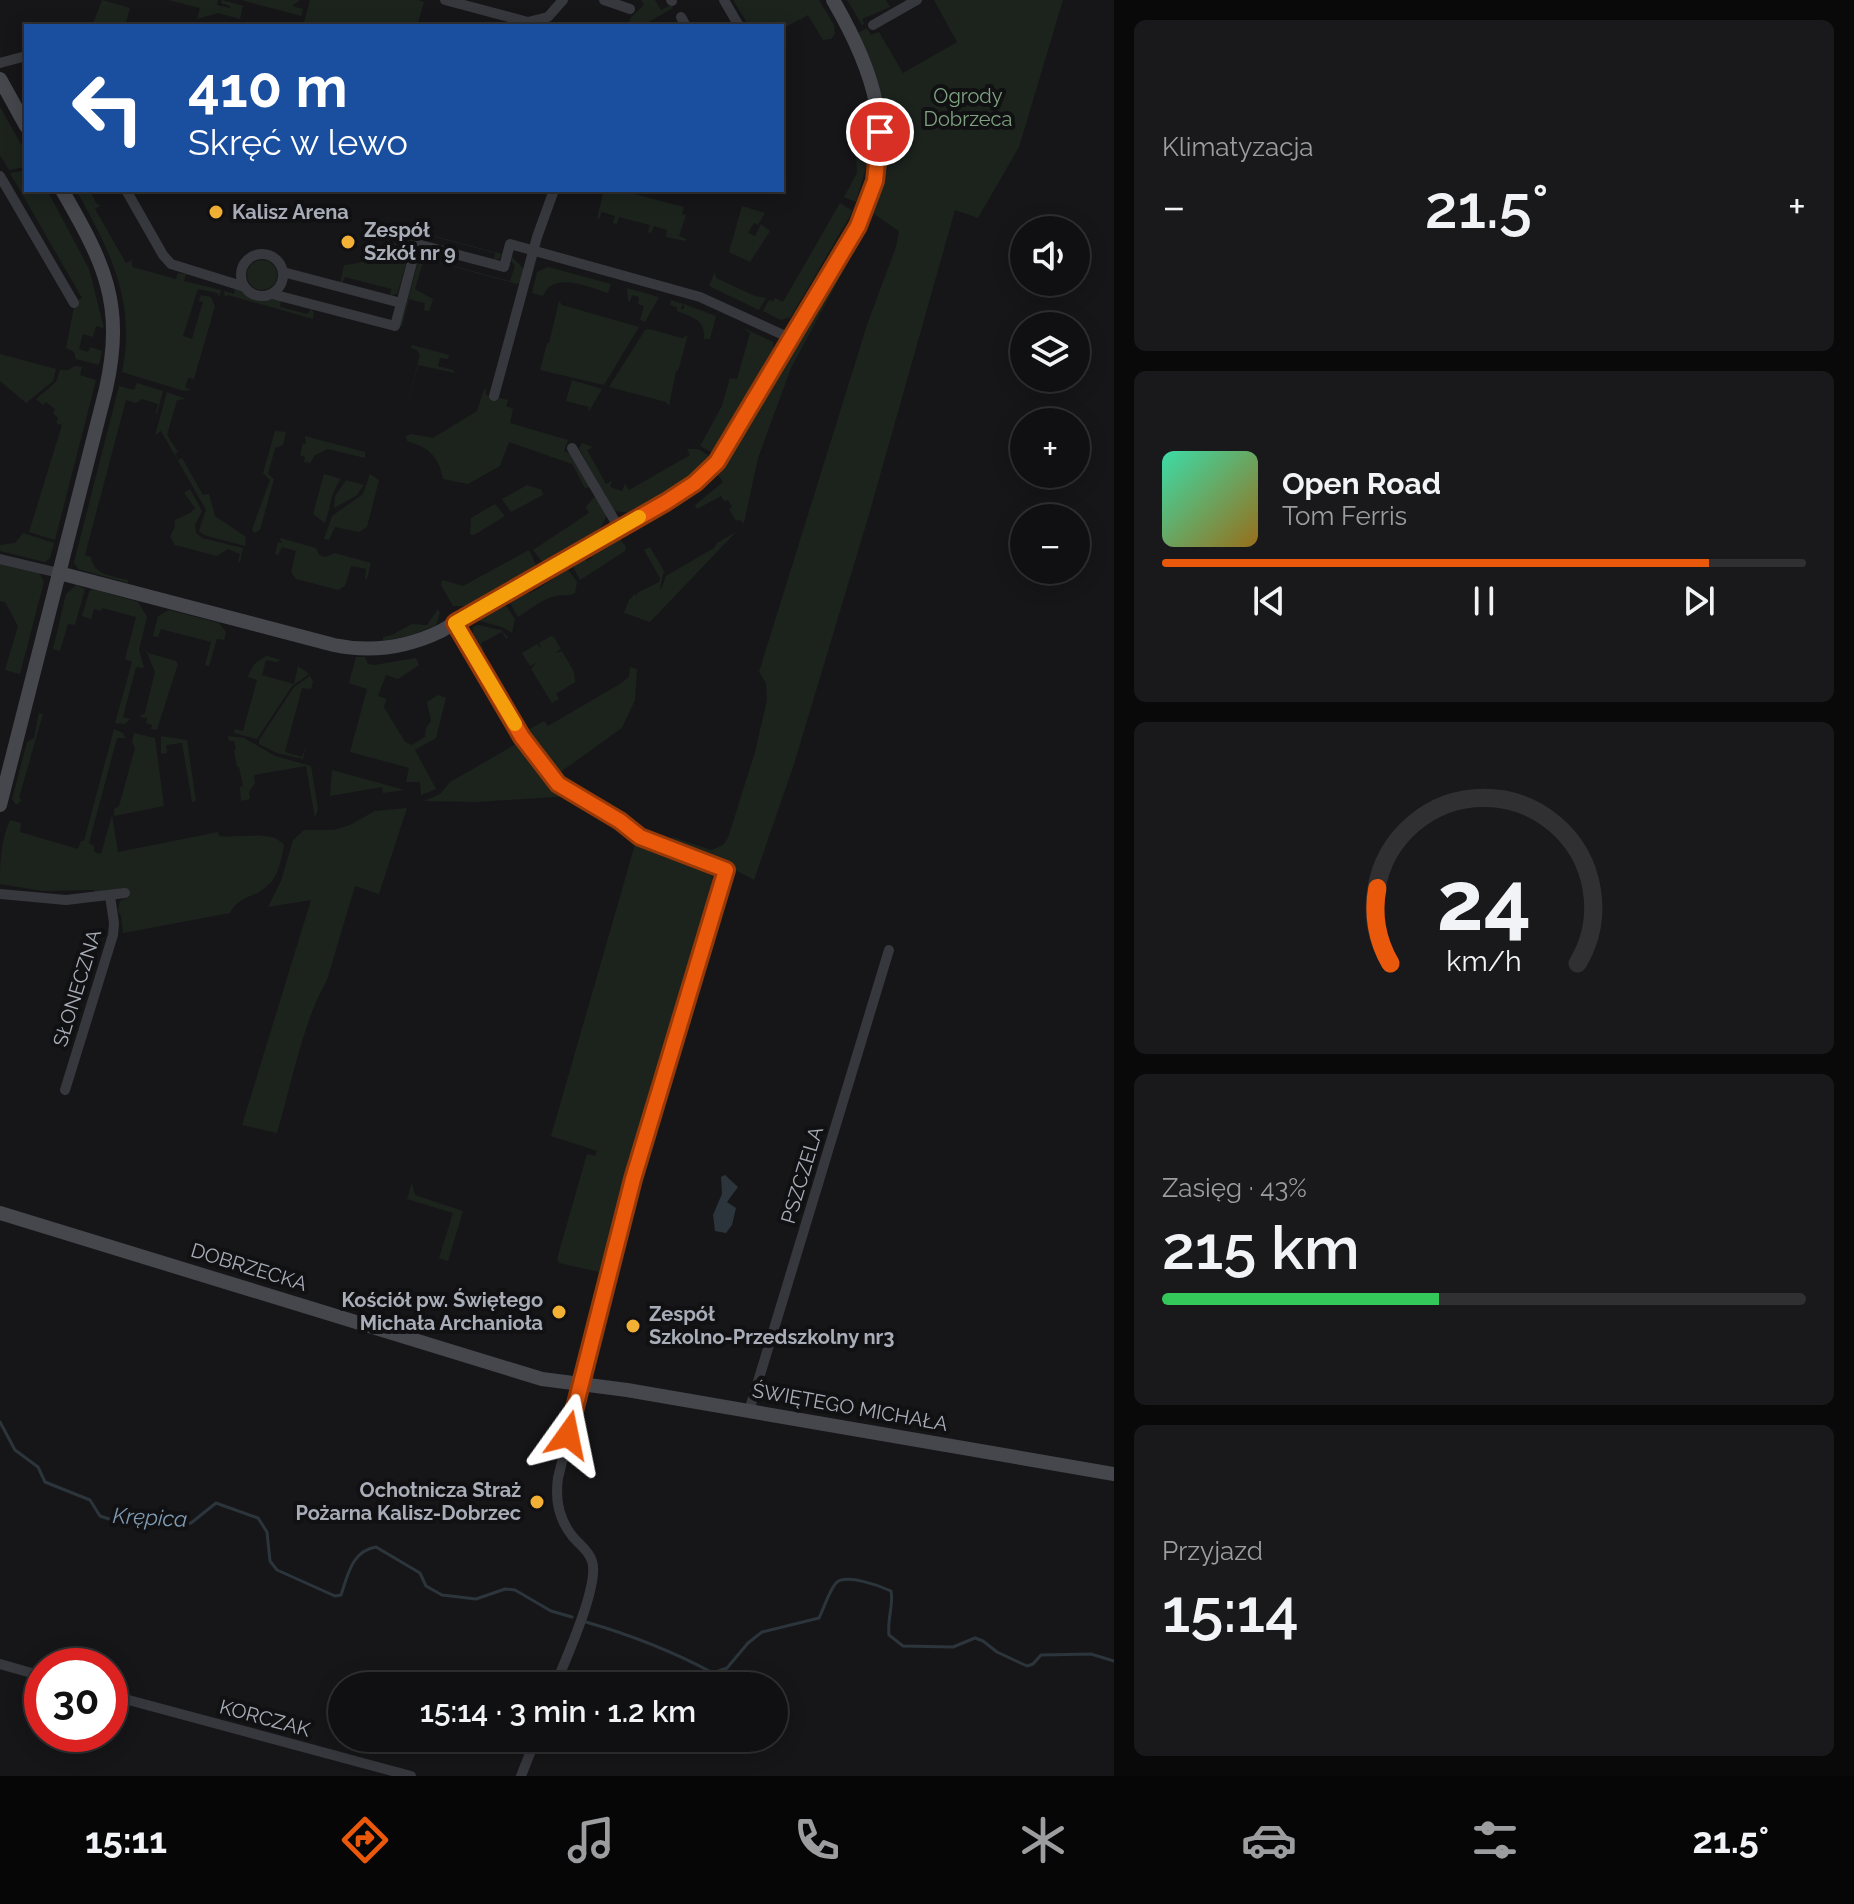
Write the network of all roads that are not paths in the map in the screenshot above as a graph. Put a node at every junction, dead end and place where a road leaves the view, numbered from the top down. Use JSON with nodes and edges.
{"nodes":[{"id":1,"x":445,"y":0,"type":"edge"},
{"id":2,"x":563,"y":0,"type":"edge"},
{"id":3,"x":604,"y":0,"type":"edge"},
{"id":4,"x":724,"y":0,"type":"edge"},
{"id":5,"x":833,"y":0,"type":"edge"},
{"id":6,"x":917,"y":0,"type":"edge"},
{"id":7,"x":630,"y":9,"type":"dead end"},
{"id":8,"x":738,"y":24,"type":"edge"},
{"id":9,"x":873,"y":25,"type":"dead end"},
{"id":10,"x":24,"y":57,"type":"edge"},
{"id":11,"x":0,"y":63,"type":"edge"},
{"id":12,"x":0,"y":79,"type":"edge"},
{"id":13,"x":24,"y":122,"type":"edge"},
{"id":14,"x":0,"y":176,"type":"edge"},
{"id":15,"x":63,"y":192,"type":"edge"},
{"id":16,"x":127,"y":192,"type":"edge"},
{"id":17,"x":553,"y":192,"type":"edge"},
{"id":18,"x":533,"y":251,"type":"junction"},
{"id":19,"x":244,"y":265,"type":"junction"},
{"id":20,"x":283,"y":272,"type":"junction"},
{"id":21,"x":217,"y":278,"type":"junction"},
{"id":22,"x":245,"y":287,"type":"junction"},
{"id":23,"x":272,"y":294,"type":"junction"},
{"id":24,"x":74,"y":303,"type":"dead end"},
{"id":25,"x":401,"y":303,"type":"junction"},
{"id":26,"x":792,"y":339,"type":"junction"},
{"id":27,"x":494,"y":396,"type":"dead end"},
{"id":28,"x":572,"y":448,"type":"dead end"},
{"id":29,"x":619,"y":528,"type":"junction"},
{"id":30,"x":0,"y":559,"type":"edge"},
{"id":31,"x":59,"y":573,"type":"junction"},
{"id":32,"x":455,"y":623,"type":"junction"},
{"id":33,"x":0,"y":805,"type":"edge"},
{"id":34,"x":125,"y":893,"type":"dead end"},
{"id":35,"x":0,"y":894,"type":"edge"},
{"id":36,"x":110,"y":896,"type":"junction"},
{"id":37,"x":889,"y":950,"type":"dead end"},
{"id":38,"x":65,"y":1090,"type":"dead end"},
{"id":39,"x":0,"y":1213,"type":"edge"},
{"id":40,"x":579,"y":1384,"type":"junction"},
{"id":41,"x":749,"y":1411,"type":"junction"},
{"id":42,"x":1114,"y":1474,"type":"edge"},
{"id":43,"x":0,"y":1664,"type":"edge"},
{"id":44,"x":24,"y":1671,"type":"edge"},
{"id":45,"x":560,"y":1672,"type":"edge"},
{"id":46,"x":128,"y":1700,"type":"edge"},
{"id":47,"x":530,"y":1752,"type":"edge"},
{"id":48,"x":411,"y":1776,"type":"edge"},
{"id":49,"x":521,"y":1776,"type":"edge"}],
"edges":[{"from":1,"to":2,"type":"street"},
{"from":3,"to":7,"type":"street"},
{"from":4,"to":8,"type":"street"},
{"from":5,"to":26,"type":"street"},
{"from":6,"to":9,"type":"street"},
{"from":10,"to":11,"type":"street"},
{"from":12,"to":13,"type":"street"},
{"from":14,"to":24,"type":"street"},
{"from":15,"to":31,"type":"street"},
{"from":16,"to":21,"type":"street"},
{"from":17,"to":18,"type":"street"},
{"from":18,"to":25,"type":"street"},
{"from":18,"to":26,"type":"street"},
{"from":18,"to":27,"type":"street"},
{"from":19,"to":20,"type":"street"},
{"from":19,"to":21,"type":"street"},
{"from":19,"to":22,"type":"street"},
{"from":20,"to":23,"type":"street"},
{"from":20,"to":25,"type":"street"},
{"from":21,"to":22,"type":"street"},
{"from":22,"to":23,"type":"street"},
{"from":23,"to":25,"type":"street"},
{"from":26,"to":29,"type":"street"},
{"from":28,"to":29,"type":"street"},
{"from":29,"to":32,"type":"street"},
{"from":30,"to":31,"type":"street"},
{"from":31,"to":32,"type":"street"},
{"from":31,"to":33,"type":"street"},
{"from":32,"to":40,"type":"street"},
{"from":34,"to":36,"type":"street"},
{"from":35,"to":36,"type":"street"},
{"from":36,"to":38,"type":"street","name":"SŁONECZNA"},
{"from":37,"to":41,"type":"street","name":"PSZCZELA"},
{"from":39,"to":40,"type":"street","name":"DOBRZECKA"},
{"from":40,"to":41,"type":"street","name":"ŚWIĘTEGO MICHAŁA"},
{"from":40,"to":45,"type":"street"},
{"from":41,"to":42,"type":"street","name":"ŚWIĘTEGO MICHAŁA"},
{"from":43,"to":44,"type":"street"},
{"from":46,"to":48,"type":"street","name":"KORCZAK"},
{"from":47,"to":49,"type":"street"}]}
